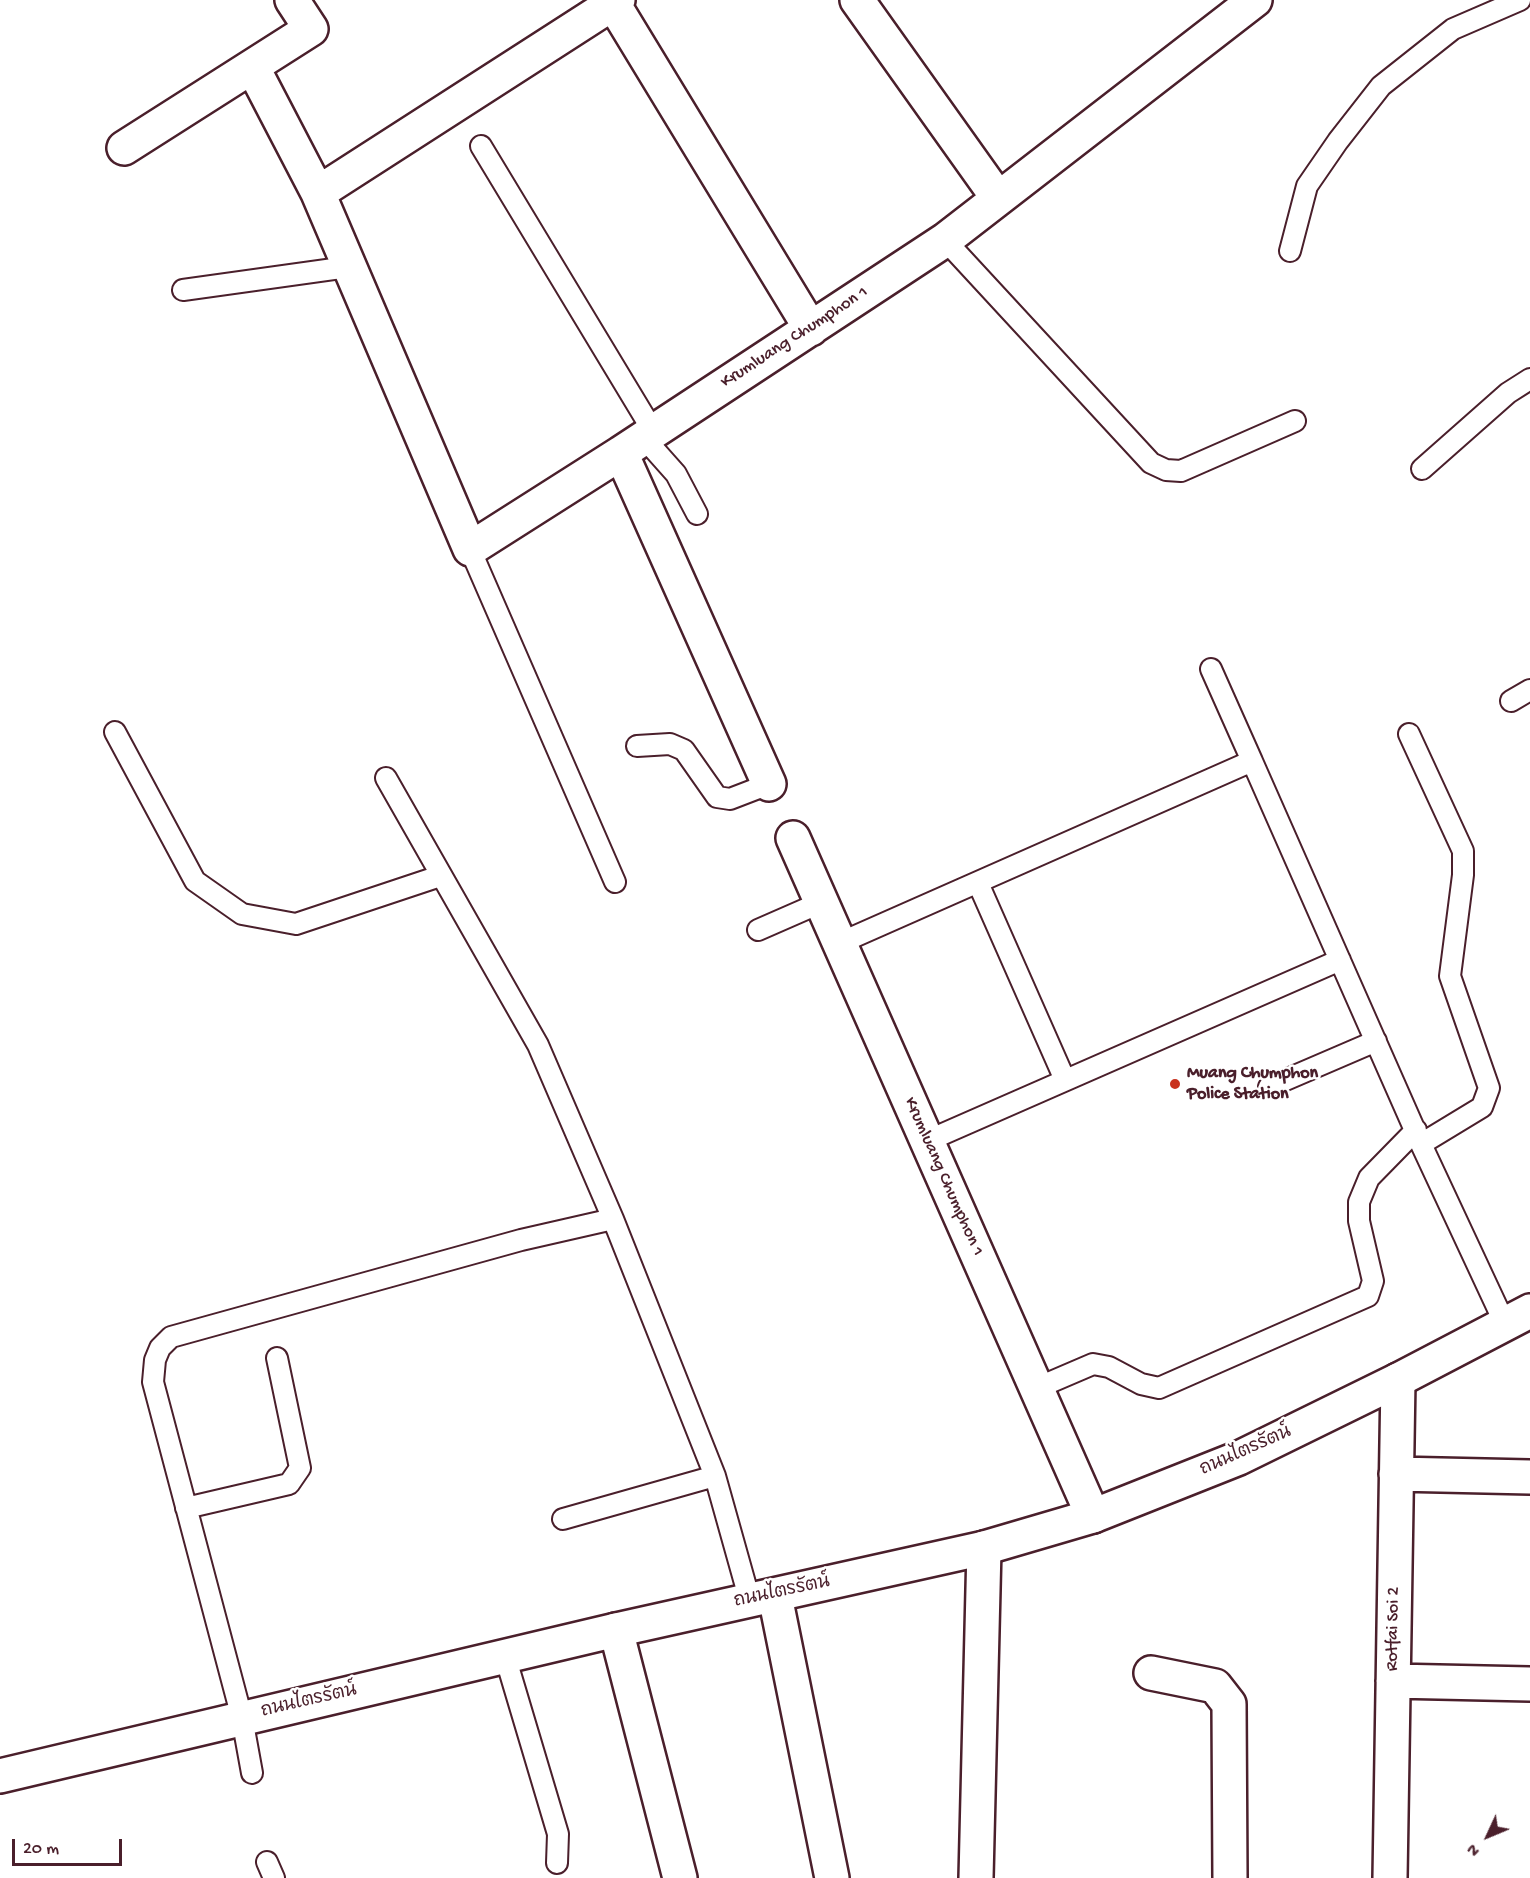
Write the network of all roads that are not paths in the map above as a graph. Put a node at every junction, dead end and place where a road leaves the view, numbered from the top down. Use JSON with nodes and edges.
{"nodes":[{"id":1,"x":292,"y":0,"type":"edge"},
{"id":2,"x":857,"y":0,"type":"edge"},
{"id":3,"x":1255,"y":0,"type":"edge"},
{"id":4,"x":1520,"y":0,"type":"edge"},
{"id":5,"x":614,"y":1,"type":"edge"},
{"id":6,"x":253,"y":68,"type":"junction"},
{"id":7,"x":481,"y":146,"type":"dead end"},
{"id":8,"x":124,"y":148,"type":"dead end"},
{"id":9,"x":318,"y":193,"type":"junction"},
{"id":10,"x":998,"y":198,"type":"junction"},
{"id":11,"x":945,"y":240,"type":"junction"},
{"id":12,"x":1290,"y":251,"type":"dead end"},
{"id":13,"x":348,"y":267,"type":"junction"},
{"id":14,"x":183,"y":290,"type":"dead end"},
{"id":15,"x":811,"y":328,"type":"junction"},
{"id":16,"x":1530,"y":379,"type":"edge"},
{"id":17,"x":1295,"y":421,"type":"dead end"},
{"id":18,"x":639,"y":441,"type":"junction"},
{"id":19,"x":1422,"y":469,"type":"dead end"},
{"id":20,"x":697,"y":514,"type":"dead end"},
{"id":21,"x":470,"y":549,"type":"junction"},
{"id":22,"x":1210,"y":669,"type":"dead end"},
{"id":23,"x":1530,"y":690,"type":"edge"},
{"id":24,"x":1511,"y":701,"type":"dead end"},
{"id":25,"x":115,"y":732,"type":"dead end"},
{"id":26,"x":1409,"y":734,"type":"dead end"},
{"id":27,"x":637,"y":746,"type":"dead end"},
{"id":28,"x":1252,"y":761,"type":"junction"},
{"id":29,"x":386,"y":778,"type":"dead end"},
{"id":30,"x":769,"y":784,"type":"joint"},
{"id":31,"x":793,"y":838,"type":"dead end"},
{"id":32,"x":440,"y":876,"type":"junction"},
{"id":33,"x":615,"y":882,"type":"dead end"},
{"id":34,"x":978,"y":883,"type":"junction"},
{"id":35,"x":822,"y":902,"type":"junction"},
{"id":36,"x":758,"y":930,"type":"dead end"},
{"id":37,"x":840,"y":943,"type":"junction"},
{"id":38,"x":1340,"y":960,"type":"junction"},
{"id":39,"x":1376,"y":1041,"type":"junction"},
{"id":40,"x":1065,"y":1080,"type":"junction"},
{"id":41,"x":1269,"y":1087,"type":"dead end"},
{"id":42,"x":1419,"y":1137,"type":"junction"},
{"id":43,"x":927,"y":1141,"type":"junction"},
{"id":44,"x":613,"y":1219,"type":"junction"},
{"id":45,"x":1518,"y":1317,"type":"edge"},
{"id":46,"x":277,"y":1358,"type":"dead end"},
{"id":47,"x":1398,"y":1380,"type":"junction"},
{"id":48,"x":1037,"y":1389,"type":"junction"},
{"id":49,"x":1396,"y":1474,"type":"junction"},
{"id":50,"x":715,"y":1476,"type":"junction"},
{"id":51,"x":1530,"y":1477,"type":"edge"},
{"id":52,"x":186,"y":1508,"type":"junction"},
{"id":53,"x":1093,"y":1516,"type":"junction"},
{"id":54,"x":563,"y":1519,"type":"dead end"},
{"id":55,"x":984,"y":1548,"type":"junction"},
{"id":56,"x":762,"y":1598,"type":"junction"},
{"id":57,"x":616,"y":1630,"type":"junction"},
{"id":58,"x":505,"y":1656,"type":"junction"},
{"id":59,"x":1151,"y":1673,"type":"dead end"},
{"id":60,"x":1394,"y":1681,"type":"junction"},
{"id":61,"x":1530,"y":1684,"type":"edge"},
{"id":62,"x":242,"y":1718,"type":"junction"},
{"id":63,"x":252,"y":1773,"type":"dead end"},
{"id":64,"x":0,"y":1776,"type":"edge"},
{"id":65,"x":557,"y":1863,"type":"dead end"},
{"id":66,"x":680,"y":1878,"type":"edge"},
{"id":67,"x":832,"y":1878,"type":"edge"},
{"id":68,"x":976,"y":1878,"type":"edge"},
{"id":69,"x":1230,"y":1878,"type":"edge"},
{"id":70,"x":1390,"y":1878,"type":"edge"}],
"edges":[{"from":1,"to":6,"type":"street"},
{"from":2,"to":10,"type":"street"},
{"from":3,"to":10,"type":"street","name":"Krumluang Chumphon 1"},
{"from":4,"to":12,"type":"lane"},
{"from":5,"to":9,"type":"street"},
{"from":5,"to":15,"type":"street"},
{"from":6,"to":8,"type":"street"},
{"from":6,"to":9,"type":"street"},
{"from":7,"to":18,"type":"lane"},
{"from":9,"to":13,"type":"street"},
{"from":10,"to":11,"type":"street","name":"Krumluang Chumphon 1"},
{"from":11,"to":15,"type":"street","name":"Krumluang Chumphon 1"},
{"from":11,"to":17,"type":"lane"},
{"from":13,"to":14,"type":"lane"},
{"from":13,"to":21,"type":"street"},
{"from":15,"to":18,"type":"street","name":"Krumluang Chumphon 1"},
{"from":16,"to":19,"type":"lane"},
{"from":18,"to":20,"type":"lane"},
{"from":18,"to":21,"type":"street","name":"Krumluang Chumphon 1"},
{"from":18,"to":30,"type":"street"},
{"from":21,"to":33,"type":"lane"},
{"from":22,"to":28,"type":"lane"},
{"from":23,"to":24,"type":"lane"},
{"from":25,"to":32,"type":"lane"},
{"from":26,"to":42,"type":"lane"},
{"from":27,"to":30,"type":"lane"},
{"from":28,"to":34,"type":"lane"},
{"from":28,"to":38,"type":"lane"},
{"from":29,"to":32,"type":"lane"},
{"from":31,"to":35,"type":"street","name":"Krumluang Chumphon 1"},
{"from":32,"to":44,"type":"lane"},
{"from":34,"to":37,"type":"lane"},
{"from":34,"to":40,"type":"lane"},
{"from":35,"to":36,"type":"lane"},
{"from":35,"to":37,"type":"street","name":"Krumluang Chumphon 1"},
{"from":37,"to":43,"type":"street","name":"Krumluang Chumphon 1"},
{"from":38,"to":39,"type":"lane"},
{"from":38,"to":40,"type":"lane"},
{"from":39,"to":41,"type":"lane"},
{"from":39,"to":42,"type":"lane"},
{"from":40,"to":43,"type":"lane"},
{"from":42,"to":45,"type":"lane"},
{"from":42,"to":48,"type":"lane"},
{"from":43,"to":48,"type":"street","name":"Krumluang Chumphon 1"},
{"from":44,"to":50,"type":"lane"},
{"from":44,"to":52,"type":"lane"},
{"from":45,"to":47,"type":"street","name":"ถนนไตรรัตน์"},
{"from":46,"to":52,"type":"lane"},
{"from":47,"to":49,"type":"street","name":"Rotfai Soi 2"},
{"from":47,"to":53,"type":"street","name":"ถนนไตรรัตน์"},
{"from":48,"to":53,"type":"street","name":"Krumluang Chumphon 1"},
{"from":49,"to":51,"type":"street"},
{"from":49,"to":60,"type":"street","name":"Rotfai Soi 2"},
{"from":50,"to":54,"type":"lane"},
{"from":50,"to":56,"type":"lane"},
{"from":52,"to":62,"type":"lane"},
{"from":53,"to":55,"type":"street","name":"ถนนไตรรัตน์"},
{"from":55,"to":56,"type":"street","name":"ถนนไตรรัตน์"},
{"from":55,"to":68,"type":"street"},
{"from":56,"to":57,"type":"street","name":"ถนนไตรรัตน์"},
{"from":56,"to":67,"type":"street"},
{"from":57,"to":58,"type":"street","name":"ถนนไตรรัตน์"},
{"from":57,"to":66,"type":"street"},
{"from":58,"to":62,"type":"street","name":"ถนนไตรรัตน์"},
{"from":58,"to":65,"type":"lane"},
{"from":59,"to":69,"type":"street"},
{"from":60,"to":61,"type":"street"},
{"from":60,"to":70,"type":"street","name":"Rotfai Soi 2"},
{"from":62,"to":63,"type":"lane"},
{"from":62,"to":64,"type":"street","name":"ถนนไตรรัตน์"}]}
